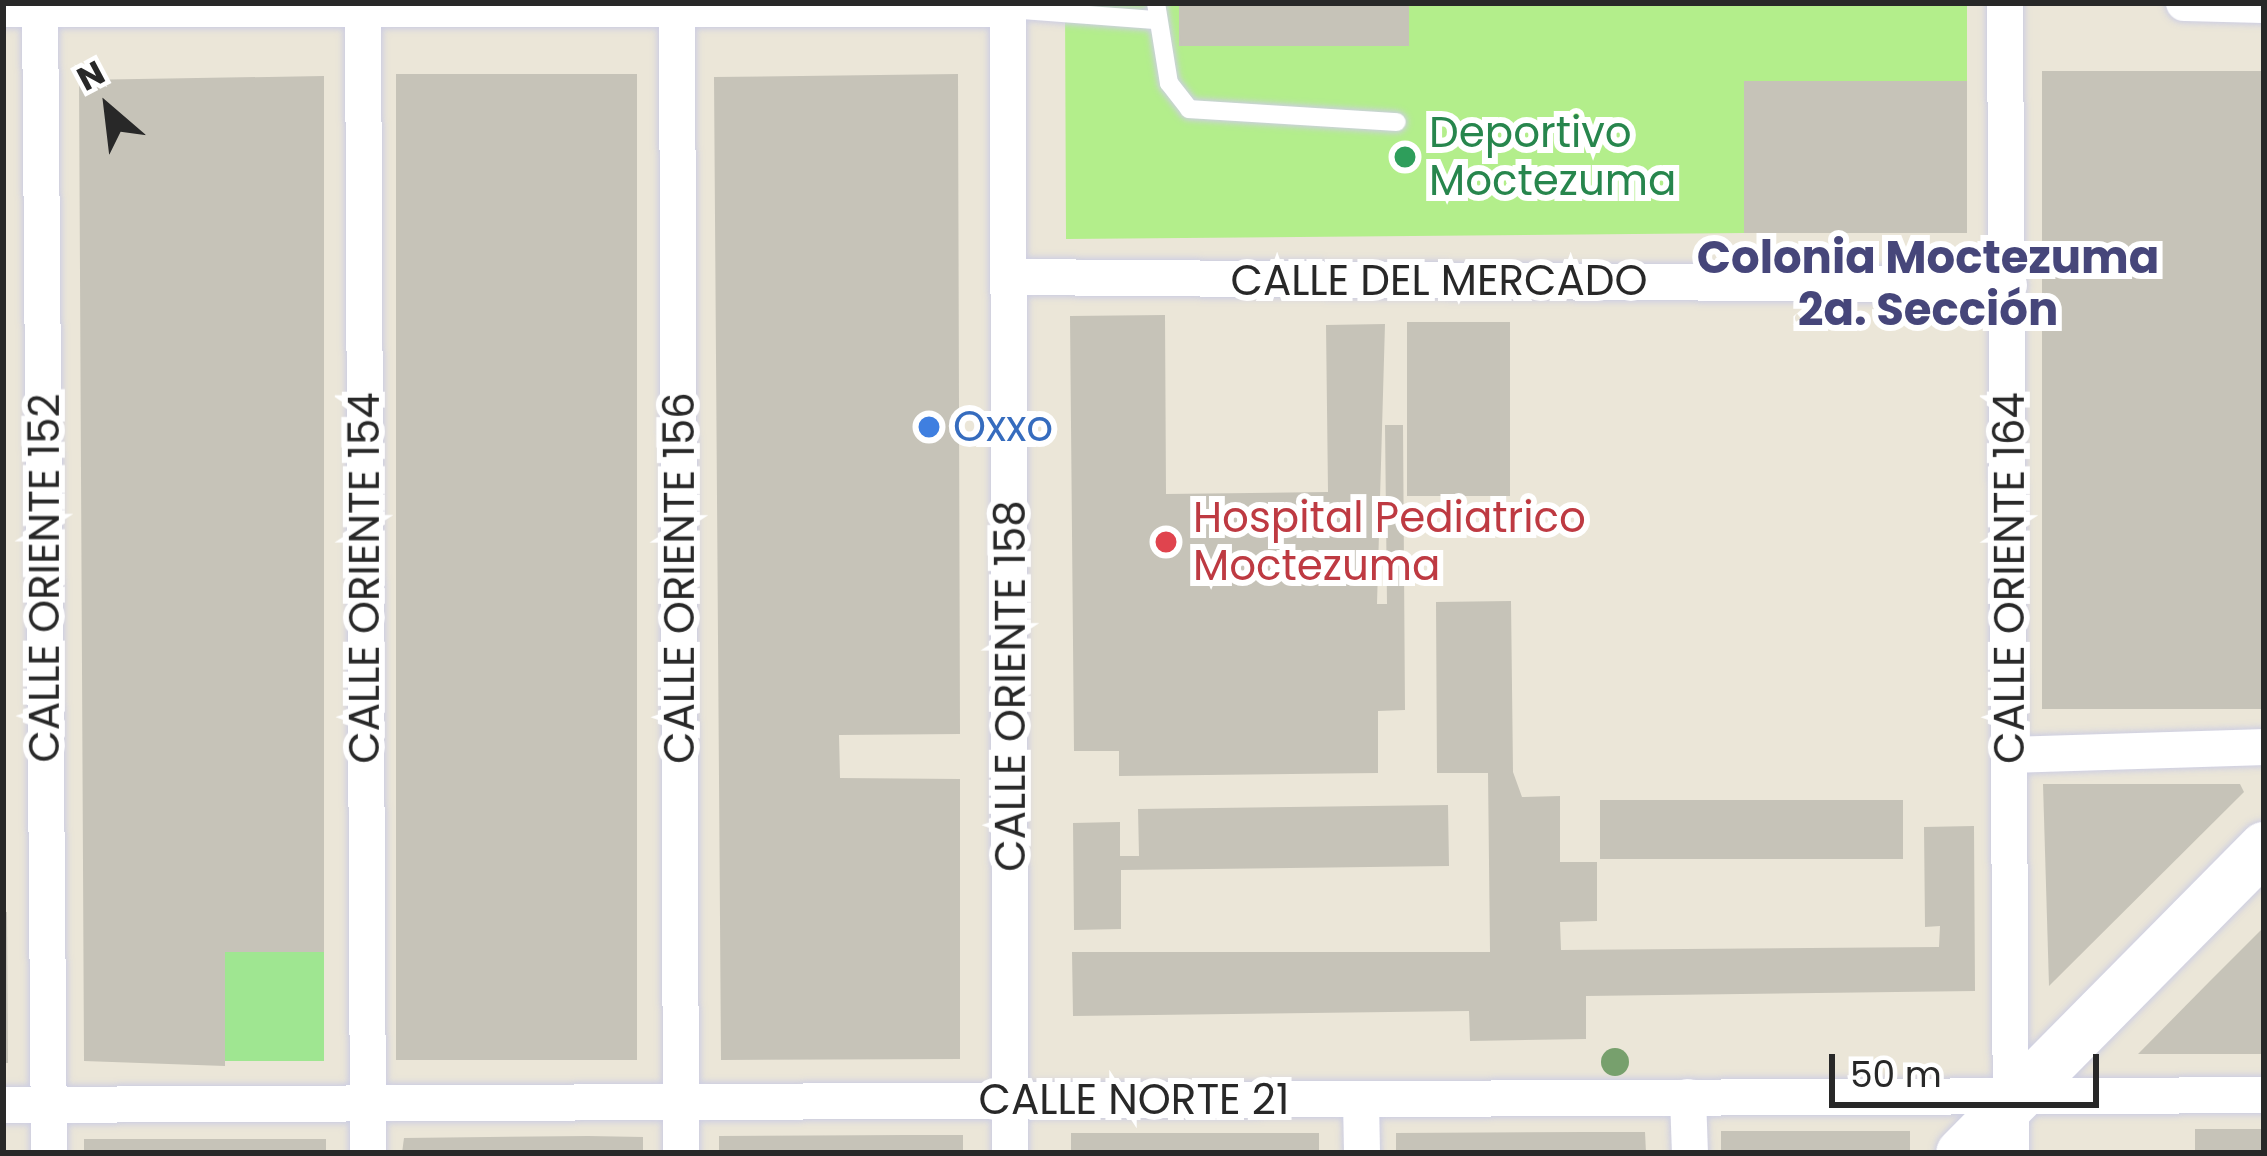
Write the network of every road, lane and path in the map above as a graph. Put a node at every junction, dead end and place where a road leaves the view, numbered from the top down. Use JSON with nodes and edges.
{"nodes":[{"id":1,"x":2006,"y":3,"type":"edge"},
{"id":2,"x":2184,"y":3,"type":"edge"},
{"id":3,"x":40,"y":5,"type":"edge"},
{"id":4,"x":2264,"y":5,"type":"edge"},
{"id":5,"x":1008,"y":6,"type":"edge"},
{"id":6,"x":363,"y":7,"type":"edge"},
{"id":7,"x":677,"y":8,"type":"edge"},
{"id":8,"x":3,"y":9,"type":"edge"},
{"id":9,"x":1156,"y":11,"type":"edge"},
{"id":10,"x":1397,"y":122,"type":"dead end"},
{"id":11,"x":1012,"y":278,"type":"junction"},
{"id":12,"x":2009,"y":285,"type":"junction"},
{"id":13,"x":2264,"y":747,"type":"edge"},
{"id":14,"x":2011,"y":755,"type":"junction"},
{"id":15,"x":2264,"y":847,"type":"edge"},
{"id":16,"x":2264,"y":1095,"type":"edge"},
{"id":17,"x":1688,"y":1097,"type":"junction"},
{"id":18,"x":1009,"y":1100,"type":"junction"},
{"id":19,"x":1361,"y":1100,"type":"junction"},
{"id":20,"x":2012,"y":1102,"type":"junction"},
{"id":21,"x":368,"y":1103,"type":"junction"},
{"id":22,"x":682,"y":1104,"type":"junction"},
{"id":23,"x":50,"y":1105,"type":"junction"},
{"id":24,"x":3,"y":1106,"type":"edge"},
{"id":25,"x":50,"y":1153,"type":"edge"},
{"id":26,"x":368,"y":1153,"type":"edge"},
{"id":27,"x":682,"y":1153,"type":"edge"},
{"id":28,"x":1010,"y":1153,"type":"edge"},
{"id":29,"x":1362,"y":1153,"type":"edge"},
{"id":30,"x":1690,"y":1153,"type":"edge"},
{"id":31,"x":1961,"y":1153,"type":"edge"},
{"id":32,"x":2012,"y":1153,"type":"edge"}],
"edges":[{"from":1,"to":12,"type":"street","name":"CALLE ORIENTE 164"},
{"from":2,"to":4,"type":"street"},
{"from":3,"to":6,"type":"street"},
{"from":3,"to":8,"type":"street"},
{"from":3,"to":23,"type":"street","name":"CALLE ORIENTE 152"},
{"from":5,"to":7,"type":"street"},
{"from":5,"to":9,"type":"lane"},
{"from":5,"to":11,"type":"street","name":"CALLE ORIENTE 158"},
{"from":6,"to":7,"type":"street"},
{"from":6,"to":21,"type":"street","name":"CALLE ORIENTE 154"},
{"from":7,"to":22,"type":"street","name":"CALLE ORIENTE 156"},
{"from":9,"to":10,"type":"lane"},
{"from":11,"to":12,"type":"street","name":"CALLE DEL MERCADO"},
{"from":11,"to":18,"type":"street","name":"CALLE ORIENTE 158"},
{"from":12,"to":14,"type":"street","name":"CALLE ORIENTE 164"},
{"from":13,"to":14,"type":"street"},
{"from":14,"to":20,"type":"street","name":"CALLE ORIENTE 164"},
{"from":15,"to":20,"type":"street"},
{"from":16,"to":20,"type":"street","name":"CALLE NORTE 21"},
{"from":17,"to":19,"type":"street","name":"CALLE NORTE 21"},
{"from":17,"to":20,"type":"street","name":"CALLE NORTE 21"},
{"from":17,"to":30,"type":"street"},
{"from":18,"to":19,"type":"street","name":"CALLE NORTE 21"},
{"from":18,"to":22,"type":"street","name":"CALLE NORTE 21"},
{"from":18,"to":28,"type":"street","name":"CALLE ORIENTE 158"},
{"from":19,"to":29,"type":"street"},
{"from":20,"to":31,"type":"street"},
{"from":20,"to":32,"type":"street","name":"CALLE ORIENTE 164"},
{"from":21,"to":22,"type":"street","name":"CALLE NORTE 21"},
{"from":21,"to":23,"type":"street","name":"CALLE NORTE 21"},
{"from":21,"to":26,"type":"street","name":"CALLE ORIENTE 154"},
{"from":22,"to":27,"type":"street","name":"CALLE ORIENTE 156"},
{"from":23,"to":24,"type":"street","name":"CALLE NORTE 21"},
{"from":23,"to":25,"type":"street","name":"CALLE ORIENTE 152"}]}
